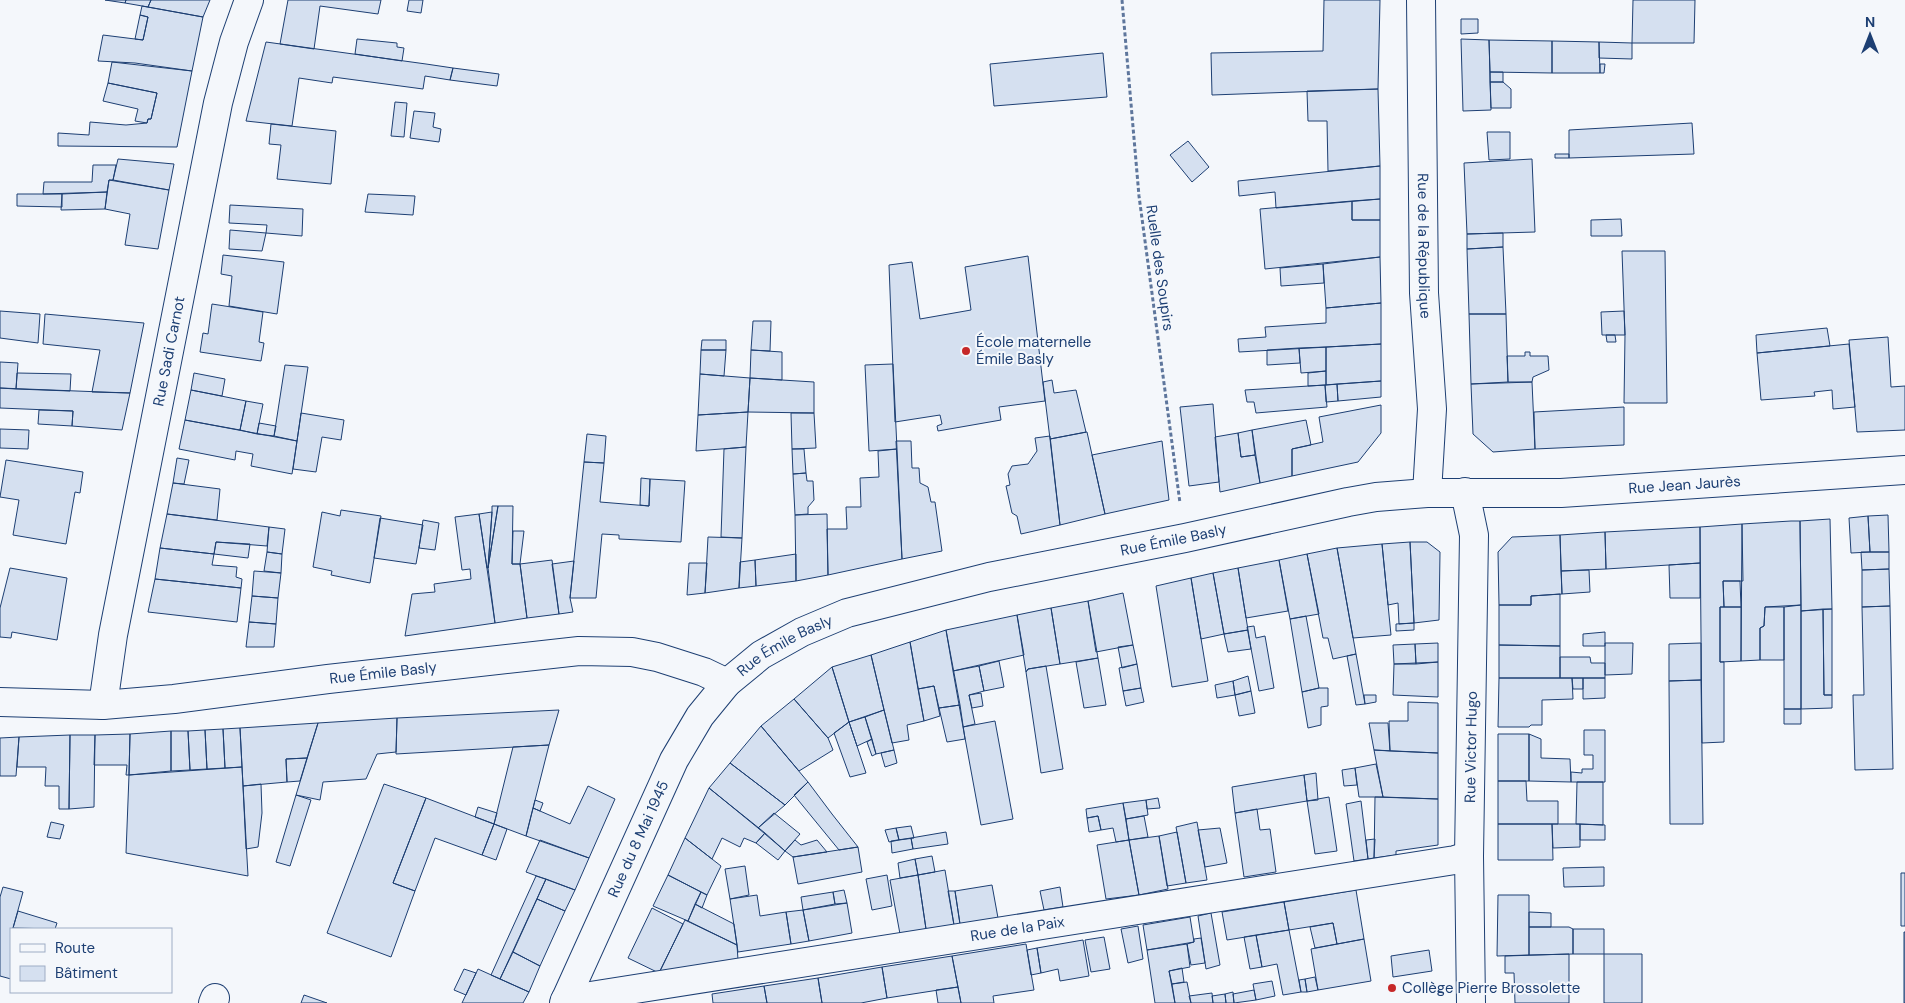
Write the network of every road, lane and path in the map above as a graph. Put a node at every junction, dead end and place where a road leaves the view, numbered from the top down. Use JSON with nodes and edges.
{"nodes":[{"id":1,"x":249,"y":0,"type":"edge"},
{"id":2,"x":1122,"y":0,"type":"edge"},
{"id":3,"x":1421,"y":0,"type":"edge"},
{"id":4,"x":1905,"y":470,"type":"edge"},
{"id":5,"x":1465,"y":492,"type":"junction"},
{"id":6,"x":1427,"y":493,"type":"junction"},
{"id":7,"x":1185,"y":538,"type":"junction"},
{"id":8,"x":726,"y":683,"type":"junction"},
{"id":9,"x":0,"y":702,"type":"edge"},
{"id":10,"x":103,"y":705,"type":"junction"},
{"id":11,"x":1469,"y":856,"type":"junction"},
{"id":12,"x":564,"y":1002,"type":"edge"},
{"id":13,"x":1471,"y":1003,"type":"edge"}],
"edges":[{"from":1,"to":10,"type":"street","name":"Rue Sadi Carnot"},
{"from":2,"to":7,"type":"path","name":"Ruelle des Soupirs"},
{"from":3,"to":6,"type":"street","name":"Rue de la République"},
{"from":4,"to":5,"type":"street","name":"Rue Jean Jaurès"},
{"from":5,"to":6,"type":"street","name":"Rue Émile Basly"},
{"from":5,"to":11,"type":"street","name":"Rue Victor Hugo"},
{"from":6,"to":7,"type":"street","name":"Rue Émile Basly"},
{"from":7,"to":8,"type":"street","name":"Rue Émile Basly"},
{"from":8,"to":10,"type":"street","name":"Rue Émile Basly"},
{"from":8,"to":12,"type":"street","name":"Rue du 8 Mai 1945"},
{"from":9,"to":10,"type":"street","name":"Rue Émile Basly"},
{"from":11,"to":12,"type":"street","name":"Rue de la Paix"},
{"from":11,"to":13,"type":"street","name":"Rue Victor Hugo"}]}
